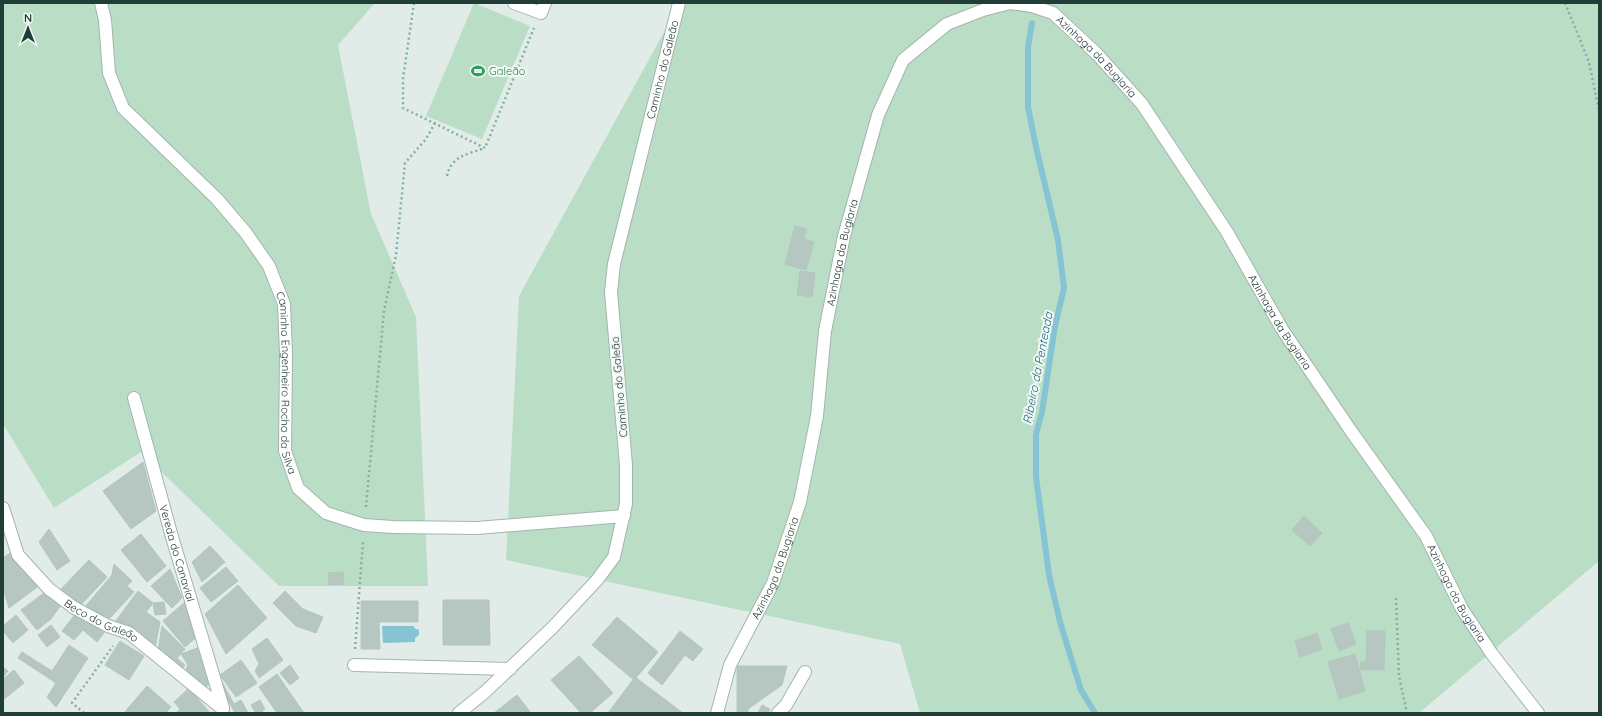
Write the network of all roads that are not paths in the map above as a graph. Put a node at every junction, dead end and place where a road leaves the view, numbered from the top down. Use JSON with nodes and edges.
{"nodes":[{"id":1,"x":101,"y":3,"type":"edge"},
{"id":2,"x":514,"y":3,"type":"edge"},
{"id":3,"x":678,"y":3,"type":"edge"},
{"id":4,"x":543,"y":8,"type":"edge"},
{"id":5,"x":134,"y":398,"type":"dead end"},
{"id":6,"x":3,"y":508,"type":"edge"},
{"id":7,"x":624,"y":516,"type":"junction"},
{"id":8,"x":354,"y":665,"type":"road end"},
{"id":9,"x":510,"y":669,"type":"junction"},
{"id":10,"x":805,"y":672,"type":"dead end"},
{"id":11,"x":224,"y":710,"type":"edge"},
{"id":12,"x":459,"y":713,"type":"edge"},
{"id":13,"x":717,"y":713,"type":"edge"},
{"id":14,"x":778,"y":713,"type":"edge"},
{"id":15,"x":1538,"y":713,"type":"edge"}],
"edges":[{"from":1,"to":7,"type":"street","name":"Caminho Engenheiro Rocha da Silva"},
{"from":2,"to":4,"type":"street"},
{"from":3,"to":7,"type":"street","name":"Caminho do Galeão"},
{"from":5,"to":11,"type":"street","name":"Vereda do Canavial"},
{"from":6,"to":11,"type":"street","name":"Beco do Galeão"},
{"from":7,"to":9,"type":"street","name":"Caminho do Galeão"},
{"from":8,"to":9,"type":"street"},
{"from":9,"to":12,"type":"street","name":"Caminho do Galeão"},
{"from":10,"to":14,"type":"street"},
{"from":13,"to":15,"type":"street","name":"Azinhaga da Bugiaria"}]}
